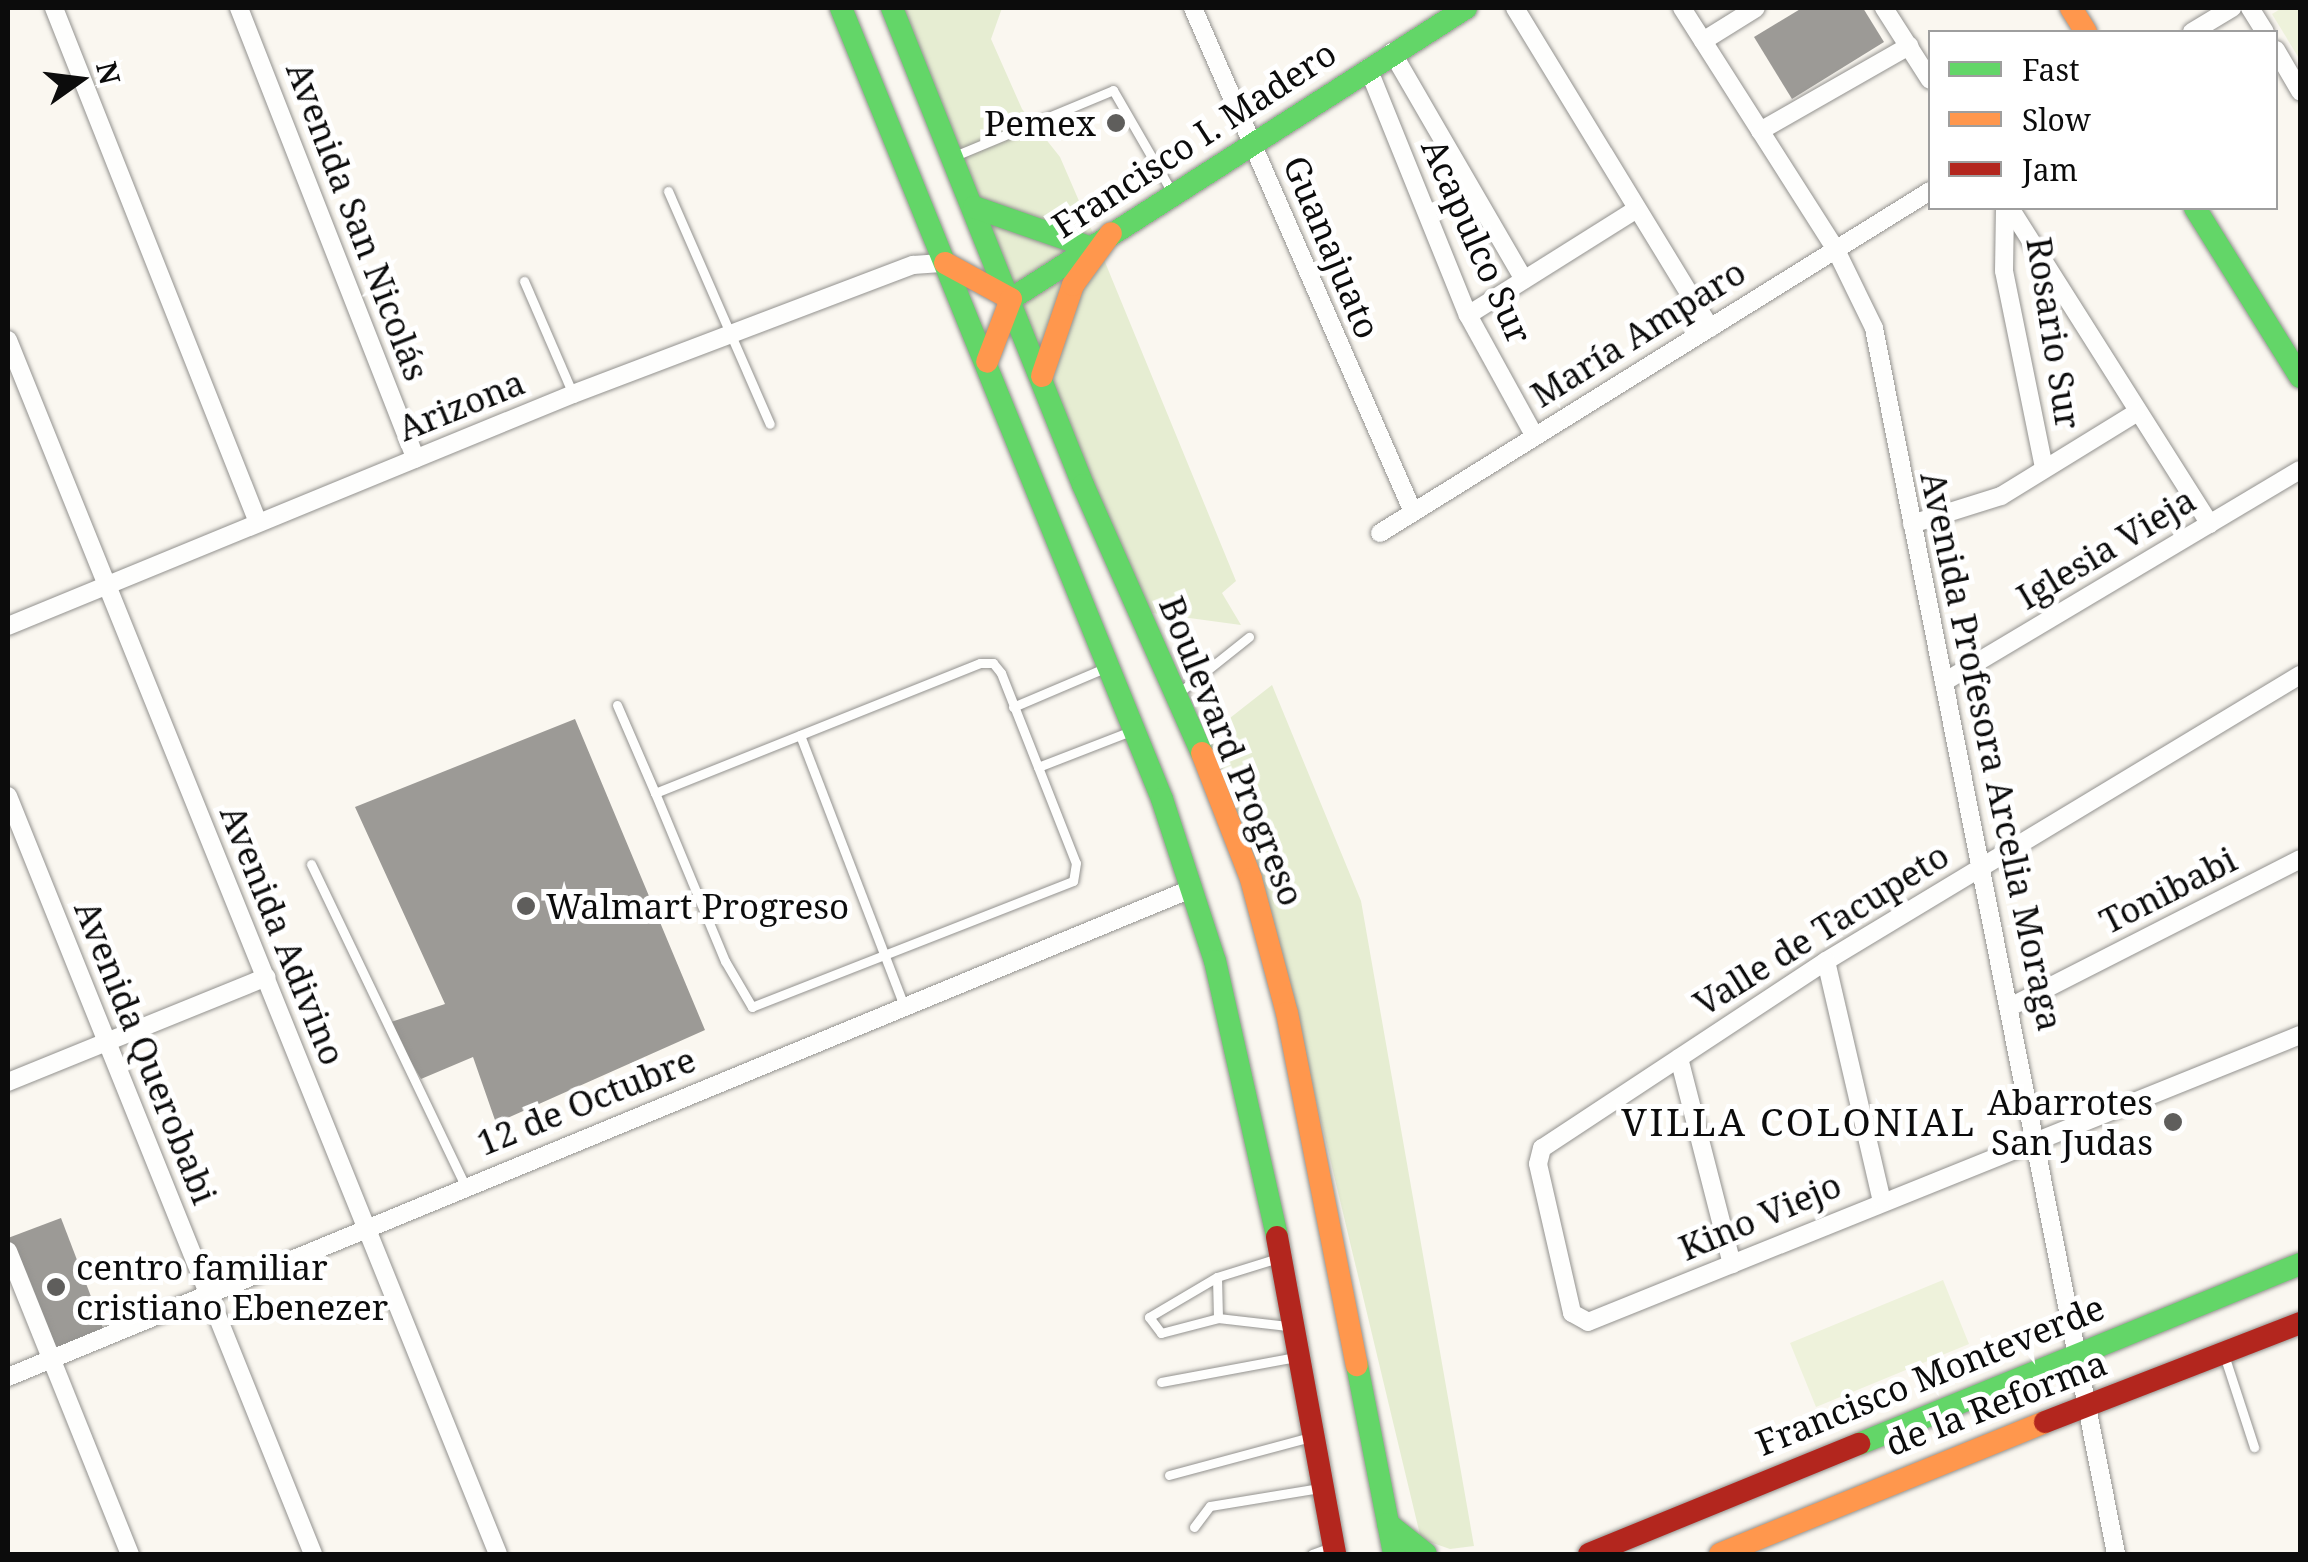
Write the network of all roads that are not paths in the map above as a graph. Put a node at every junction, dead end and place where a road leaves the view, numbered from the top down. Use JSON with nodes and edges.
{"nodes":[{"id":1,"x":54,"y":8,"type":"edge"},
{"id":2,"x":240,"y":8,"type":"edge"},
{"id":3,"x":841,"y":8,"type":"edge"},
{"id":4,"x":892,"y":8,"type":"edge"},
{"id":5,"x":1192,"y":8,"type":"edge"},
{"id":6,"x":1466,"y":8,"type":"edge"},
{"id":7,"x":1515,"y":8,"type":"edge"},
{"id":8,"x":1682,"y":8,"type":"edge"},
{"id":9,"x":1756,"y":8,"type":"edge"},
{"id":10,"x":1884,"y":8,"type":"edge"},
{"id":11,"x":2071,"y":8,"type":"edge"},
{"id":12,"x":2232,"y":8,"type":"edge"},
{"id":13,"x":2250,"y":8,"type":"edge"},
{"id":14,"x":2085,"y":30,"type":"edge"},
{"id":15,"x":2195,"y":30,"type":"edge"},
{"id":16,"x":2264,"y":30,"type":"edge"},
{"id":17,"x":1703,"y":41,"type":"junction"},
{"id":18,"x":1909,"y":46,"type":"junction"},
{"id":19,"x":1392,"y":52,"type":"junction"},
{"id":20,"x":2278,"y":53,"type":"edge"},
{"id":21,"x":1368,"y":68,"type":"junction"},
{"id":22,"x":1928,"y":77,"type":"edge"},
{"id":23,"x":2300,"y":91,"type":"edge"},
{"id":24,"x":1760,"y":131,"type":"junction"},
{"id":25,"x":1252,"y":140,"type":"junction"},
{"id":26,"x":954,"y":156,"type":"junction"},
{"id":27,"x":668,"y":191,"type":"dead end"},
{"id":28,"x":1172,"y":192,"type":"junction"},
{"id":29,"x":1928,"y":192,"type":"edge"},
{"id":30,"x":974,"y":207,"type":"junction"},
{"id":31,"x":1637,"y":209,"type":"junction"},
{"id":32,"x":2007,"y":210,"type":"edge"},
{"id":33,"x":2008,"y":210,"type":"edge"},
{"id":34,"x":2195,"y":210,"type":"edge"},
{"id":35,"x":1111,"y":233,"type":"junction"},
{"id":36,"x":1089,"y":246,"type":"junction"},
{"id":37,"x":1836,"y":250,"type":"junction"},
{"id":38,"x":944,"y":263,"type":"junction"},
{"id":39,"x":524,"y":280,"type":"dead end"},
{"id":40,"x":1524,"y":280,"type":"junction"},
{"id":41,"x":1011,"y":299,"type":"junction"},
{"id":42,"x":1468,"y":315,"type":"junction"},
{"id":43,"x":1710,"y":328,"type":"junction"},
{"id":44,"x":732,"y":334,"type":"junction"},
{"id":45,"x":8,"y":340,"type":"edge"},
{"id":46,"x":988,"y":362,"type":"junction"},
{"id":47,"x":1042,"y":376,"type":"junction"},
{"id":48,"x":2300,"y":377,"type":"edge"},
{"id":49,"x":573,"y":394,"type":"junction"},
{"id":50,"x":2136,"y":413,"type":"junction"},
{"id":51,"x":770,"y":424,"type":"dead end"},
{"id":52,"x":1534,"y":436,"type":"junction"},
{"id":53,"x":416,"y":459,"type":"junction"},
{"id":54,"x":2044,"y":468,"type":"junction"},
{"id":55,"x":2300,"y":470,"type":"edge"},
{"id":56,"x":1413,"y":512,"type":"junction"},
{"id":57,"x":256,"y":520,"type":"junction"},
{"id":58,"x":1912,"y":524,"type":"junction"},
{"id":59,"x":2210,"y":524,"type":"junction"},
{"id":60,"x":1380,"y":533,"type":"dead end"},
{"id":61,"x":107,"y":584,"type":"junction"},
{"id":62,"x":8,"y":626,"type":"edge"},
{"id":63,"x":1249,"y":637,"type":"dead end"},
{"id":64,"x":1108,"y":666,"type":"junction"},
{"id":65,"x":2300,"y":675,"type":"edge"},
{"id":66,"x":1944,"y":682,"type":"junction"},
{"id":67,"x":1177,"y":694,"type":"junction"},
{"id":68,"x":616,"y":705,"type":"dead end"},
{"id":69,"x":1014,"y":707,"type":"junction"},
{"id":70,"x":1134,"y":730,"type":"junction"},
{"id":71,"x":800,"y":735,"type":"junction"},
{"id":72,"x":1038,"y":767,"type":"junction"},
{"id":73,"x":655,"y":792,"type":"junction"},
{"id":74,"x":8,"y":796,"type":"edge"},
{"id":75,"x":2300,"y":859,"type":"edge"},
{"id":76,"x":311,"y":864,"type":"dead end"},
{"id":77,"x":1983,"y":866,"type":"junction"},
{"id":78,"x":1192,"y":889,"type":"junction"},
{"id":79,"x":884,"y":957,"type":"junction"},
{"id":80,"x":1826,"y":961,"type":"junction"},
{"id":81,"x":266,"y":977,"type":"junction"},
{"id":82,"x":904,"y":1006,"type":"junction"},
{"id":83,"x":2012,"y":1006,"type":"junction"},
{"id":84,"x":2300,"y":1035,"type":"edge"},
{"id":85,"x":106,"y":1042,"type":"junction"},
{"id":86,"x":1679,"y":1058,"type":"junction"},
{"id":87,"x":8,"y":1082,"type":"edge"},
{"id":88,"x":2038,"y":1136,"type":"junction"},
{"id":89,"x":464,"y":1186,"type":"junction"},
{"id":90,"x":1882,"y":1201,"type":"junction"},
{"id":91,"x":369,"y":1229,"type":"junction"},
{"id":92,"x":8,"y":1251,"type":"edge"},
{"id":93,"x":1280,"y":1257,"type":"junction"},
{"id":94,"x":1732,"y":1264,"type":"junction"},
{"id":95,"x":2300,"y":1264,"type":"edge"},
{"id":96,"x":1217,"y":1277,"type":"junction"},
{"id":97,"x":208,"y":1292,"type":"junction"},
{"id":98,"x":1218,"y":1318,"type":"junction"},
{"id":99,"x":1579,"y":1322,"type":"joint"},
{"id":100,"x":2300,"y":1323,"type":"edge"},
{"id":101,"x":1294,"y":1327,"type":"junction"},
{"id":102,"x":2079,"y":1350,"type":"junction"},
{"id":103,"x":2223,"y":1352,"type":"junction"},
{"id":104,"x":1299,"y":1357,"type":"junction"},
{"id":105,"x":52,"y":1358,"type":"junction"},
{"id":106,"x":8,"y":1377,"type":"edge"},
{"id":107,"x":1161,"y":1382,"type":"dead end"},
{"id":108,"x":2086,"y":1405,"type":"junction"},
{"id":109,"x":1314,"y":1436,"type":"junction"},
{"id":110,"x":2254,"y":1447,"type":"dead end"},
{"id":111,"x":1168,"y":1475,"type":"dead end"},
{"id":112,"x":1323,"y":1488,"type":"junction"},
{"id":113,"x":1388,"y":1524,"type":"junction"},
{"id":114,"x":1194,"y":1527,"type":"dead end"},
{"id":115,"x":1326,"y":1552,"type":"edge"},
{"id":116,"x":130,"y":1554,"type":"edge"},
{"id":117,"x":314,"y":1554,"type":"edge"},
{"id":118,"x":498,"y":1554,"type":"edge"},
{"id":119,"x":1394,"y":1554,"type":"edge"},
{"id":120,"x":1426,"y":1554,"type":"edge"},
{"id":121,"x":1589,"y":1554,"type":"edge"},
{"id":122,"x":1720,"y":1554,"type":"edge"},
{"id":123,"x":2116,"y":1554,"type":"edge"}],
"edges":[{"from":1,"to":57,"type":"street"},
{"from":2,"to":53,"type":"street","name":"Avenida San Nicolás"},
{"from":3,"to":38,"type":"main road"},
{"from":4,"to":26,"type":"main road","name":"Boulevard Progreso"},
{"from":5,"to":25,"type":"street","name":"Guanajuato"},
{"from":6,"to":19,"type":"main road","name":"Francisco I. Madero"},
{"from":7,"to":31,"type":"street"},
{"from":8,"to":17,"type":"street","name":"Avenida Profesora Arcelia Moraga"},
{"from":9,"to":17,"type":"street"},
{"from":10,"to":18,"type":"street"},
{"from":11,"to":14,"type":"main road"},
{"from":12,"to":15,"type":"street"},
{"from":13,"to":16,"type":"street"},
{"from":17,"to":24,"type":"street","name":"Avenida Profesora Arcelia Moraga"},
{"from":18,"to":22,"type":"street"},
{"from":18,"to":24,"type":"street"},
{"from":19,"to":21,"type":"main road","name":"Francisco I. Madero"},
{"from":19,"to":40,"type":"street"},
{"from":20,"to":23,"type":"street"},
{"from":21,"to":25,"type":"main road","name":"Francisco I. Madero"},
{"from":21,"to":42,"type":"street","name":"Acapulco Sur"},
{"from":24,"to":37,"type":"street","name":"Avenida Profesora Arcelia Moraga"},
{"from":25,"to":28,"type":"main road","name":"Francisco I. Madero"},
{"from":25,"to":56,"type":"street","name":"Guanajuato"},
{"from":26,"to":28,"type":"lane"},
{"from":26,"to":30,"type":"main road","name":"Boulevard Progreso"},
{"from":27,"to":44,"type":"lane"},
{"from":28,"to":35,"type":"main road","name":"Francisco I. Madero"},
{"from":29,"to":37,"type":"street","name":"María Amparo"},
{"from":30,"to":36,"type":"main road"},
{"from":30,"to":41,"type":"main road","name":"Boulevard Progreso"},
{"from":31,"to":40,"type":"street"},
{"from":31,"to":43,"type":"street"},
{"from":32,"to":54,"type":"street","name":"Rosario Sur"},
{"from":33,"to":50,"type":"street"},
{"from":34,"to":48,"type":"main road"},
{"from":35,"to":36,"type":"main road","name":"Francisco I. Madero"},
{"from":35,"to":47,"type":"main road"},
{"from":36,"to":41,"type":"main road","name":"Francisco I. Madero"},
{"from":37,"to":43,"type":"street","name":"María Amparo"},
{"from":37,"to":58,"type":"street","name":"Avenida Profesora Arcelia Moraga"},
{"from":38,"to":41,"type":"main road"},
{"from":38,"to":44,"type":"street","name":"Arizona"},
{"from":38,"to":46,"type":"main road"},
{"from":39,"to":49,"type":"lane"},
{"from":40,"to":42,"type":"street"},
{"from":41,"to":46,"type":"main road"},
{"from":41,"to":47,"type":"main road","name":"Boulevard Progreso"},
{"from":42,"to":52,"type":"street","name":"Acapulco Sur"},
{"from":43,"to":52,"type":"street","name":"María Amparo"},
{"from":44,"to":49,"type":"street","name":"Arizona"},
{"from":44,"to":51,"type":"lane"},
{"from":45,"to":61,"type":"street","name":"Avenida Adivino"},
{"from":46,"to":64,"type":"main road"},
{"from":47,"to":67,"type":"main road","name":"Boulevard Progreso"},
{"from":49,"to":53,"type":"street","name":"Arizona"},
{"from":50,"to":54,"type":"street"},
{"from":50,"to":59,"type":"street"},
{"from":52,"to":56,"type":"street","name":"María Amparo"},
{"from":53,"to":57,"type":"street","name":"Arizona"},
{"from":54,"to":58,"type":"street"},
{"from":55,"to":59,"type":"street","name":"Iglesia Vieja"},
{"from":56,"to":60,"type":"street","name":"María Amparo"},
{"from":57,"to":61,"type":"street","name":"Arizona"},
{"from":58,"to":66,"type":"street","name":"Avenida Profesora Arcelia Moraga"},
{"from":59,"to":66,"type":"street","name":"Iglesia Vieja"},
{"from":61,"to":62,"type":"street","name":"Arizona"},
{"from":61,"to":81,"type":"street","name":"Avenida Adivino"},
{"from":63,"to":67,"type":"lane"},
{"from":64,"to":69,"type":"lane"},
{"from":64,"to":70,"type":"main road"},
{"from":65,"to":77,"type":"street","name":"Valle de Tacupeto"},
{"from":66,"to":77,"type":"street","name":"Avenida Profesora Arcelia Moraga"},
{"from":67,"to":113,"type":"main road","name":"Boulevard Progreso"},
{"from":68,"to":73,"type":"lane"},
{"from":69,"to":71,"type":"lane"},
{"from":69,"to":72,"type":"lane"},
{"from":70,"to":72,"type":"lane"},
{"from":70,"to":78,"type":"main road"},
{"from":71,"to":73,"type":"lane"},
{"from":71,"to":79,"type":"lane"},
{"from":72,"to":79,"type":"lane"},
{"from":73,"to":79,"type":"lane"},
{"from":74,"to":85,"type":"street","name":"Avenida Querobabi"},
{"from":75,"to":83,"type":"street","name":"Tonibabi"},
{"from":76,"to":89,"type":"lane"},
{"from":77,"to":80,"type":"street","name":"Valle de Tacupeto"},
{"from":77,"to":83,"type":"street","name":"Avenida Profesora Arcelia Moraga"},
{"from":78,"to":82,"type":"street","name":"12 de Octubre"},
{"from":78,"to":93,"type":"main road"},
{"from":79,"to":82,"type":"lane"},
{"from":80,"to":86,"type":"street","name":"Valle de Tacupeto"},
{"from":80,"to":90,"type":"street"},
{"from":81,"to":85,"type":"street"},
{"from":81,"to":91,"type":"street","name":"Avenida Adivino"},
{"from":82,"to":89,"type":"street","name":"12 de Octubre"},
{"from":83,"to":88,"type":"street","name":"Avenida Profesora Arcelia Moraga"},
{"from":84,"to":88,"type":"street","name":"Kino Viejo"},
{"from":85,"to":87,"type":"street"},
{"from":85,"to":97,"type":"street","name":"Avenida Querobabi"},
{"from":86,"to":94,"type":"street"},
{"from":86,"to":99,"type":"street","name":"Valle de Tacupeto"},
{"from":88,"to":90,"type":"street","name":"Kino Viejo"},
{"from":88,"to":102,"type":"street","name":"Avenida Profesora Arcelia Moraga"},
{"from":89,"to":91,"type":"street","name":"12 de Octubre"},
{"from":90,"to":94,"type":"street","name":"Kino Viejo"},
{"from":91,"to":97,"type":"street","name":"12 de Octubre"},
{"from":91,"to":118,"type":"street","name":"Avenida Adivino"},
{"from":92,"to":105,"type":"street"},
{"from":93,"to":96,"type":"lane"},
{"from":93,"to":101,"type":"main road"},
{"from":94,"to":99,"type":"street","name":"Kino Viejo"},
{"from":95,"to":102,"type":"main road","name":"Francisco Monteverde"},
{"from":96,"to":98,"type":"lane"},
{"from":96,"to":98,"type":"lane"},
{"from":97,"to":105,"type":"street","name":"12 de Octubre"},
{"from":97,"to":117,"type":"street","name":"Avenida Querobabi"},
{"from":98,"to":101,"type":"lane"},
{"from":100,"to":103,"type":"main road","name":"de la Reforma"},
{"from":101,"to":104,"type":"main road"},
{"from":102,"to":108,"type":"street","name":"Avenida Profesora Arcelia Moraga"},
{"from":102,"to":121,"type":"main road","name":"Francisco Monteverde"},
{"from":103,"to":108,"type":"main road","name":"de la Reforma"},
{"from":103,"to":110,"type":"lane"},
{"from":104,"to":107,"type":"lane"},
{"from":104,"to":109,"type":"main road"},
{"from":105,"to":106,"type":"street","name":"12 de Octubre"},
{"from":105,"to":116,"type":"street"},
{"from":108,"to":122,"type":"main road","name":"de la Reforma"},
{"from":108,"to":123,"type":"street","name":"Avenida Profesora Arcelia Moraga"},
{"from":109,"to":111,"type":"lane"},
{"from":109,"to":112,"type":"main road"},
{"from":112,"to":114,"type":"lane"},
{"from":112,"to":115,"type":"main road"},
{"from":113,"to":119,"type":"main road","name":"Boulevard Progreso"},
{"from":113,"to":120,"type":"main road"}]}
